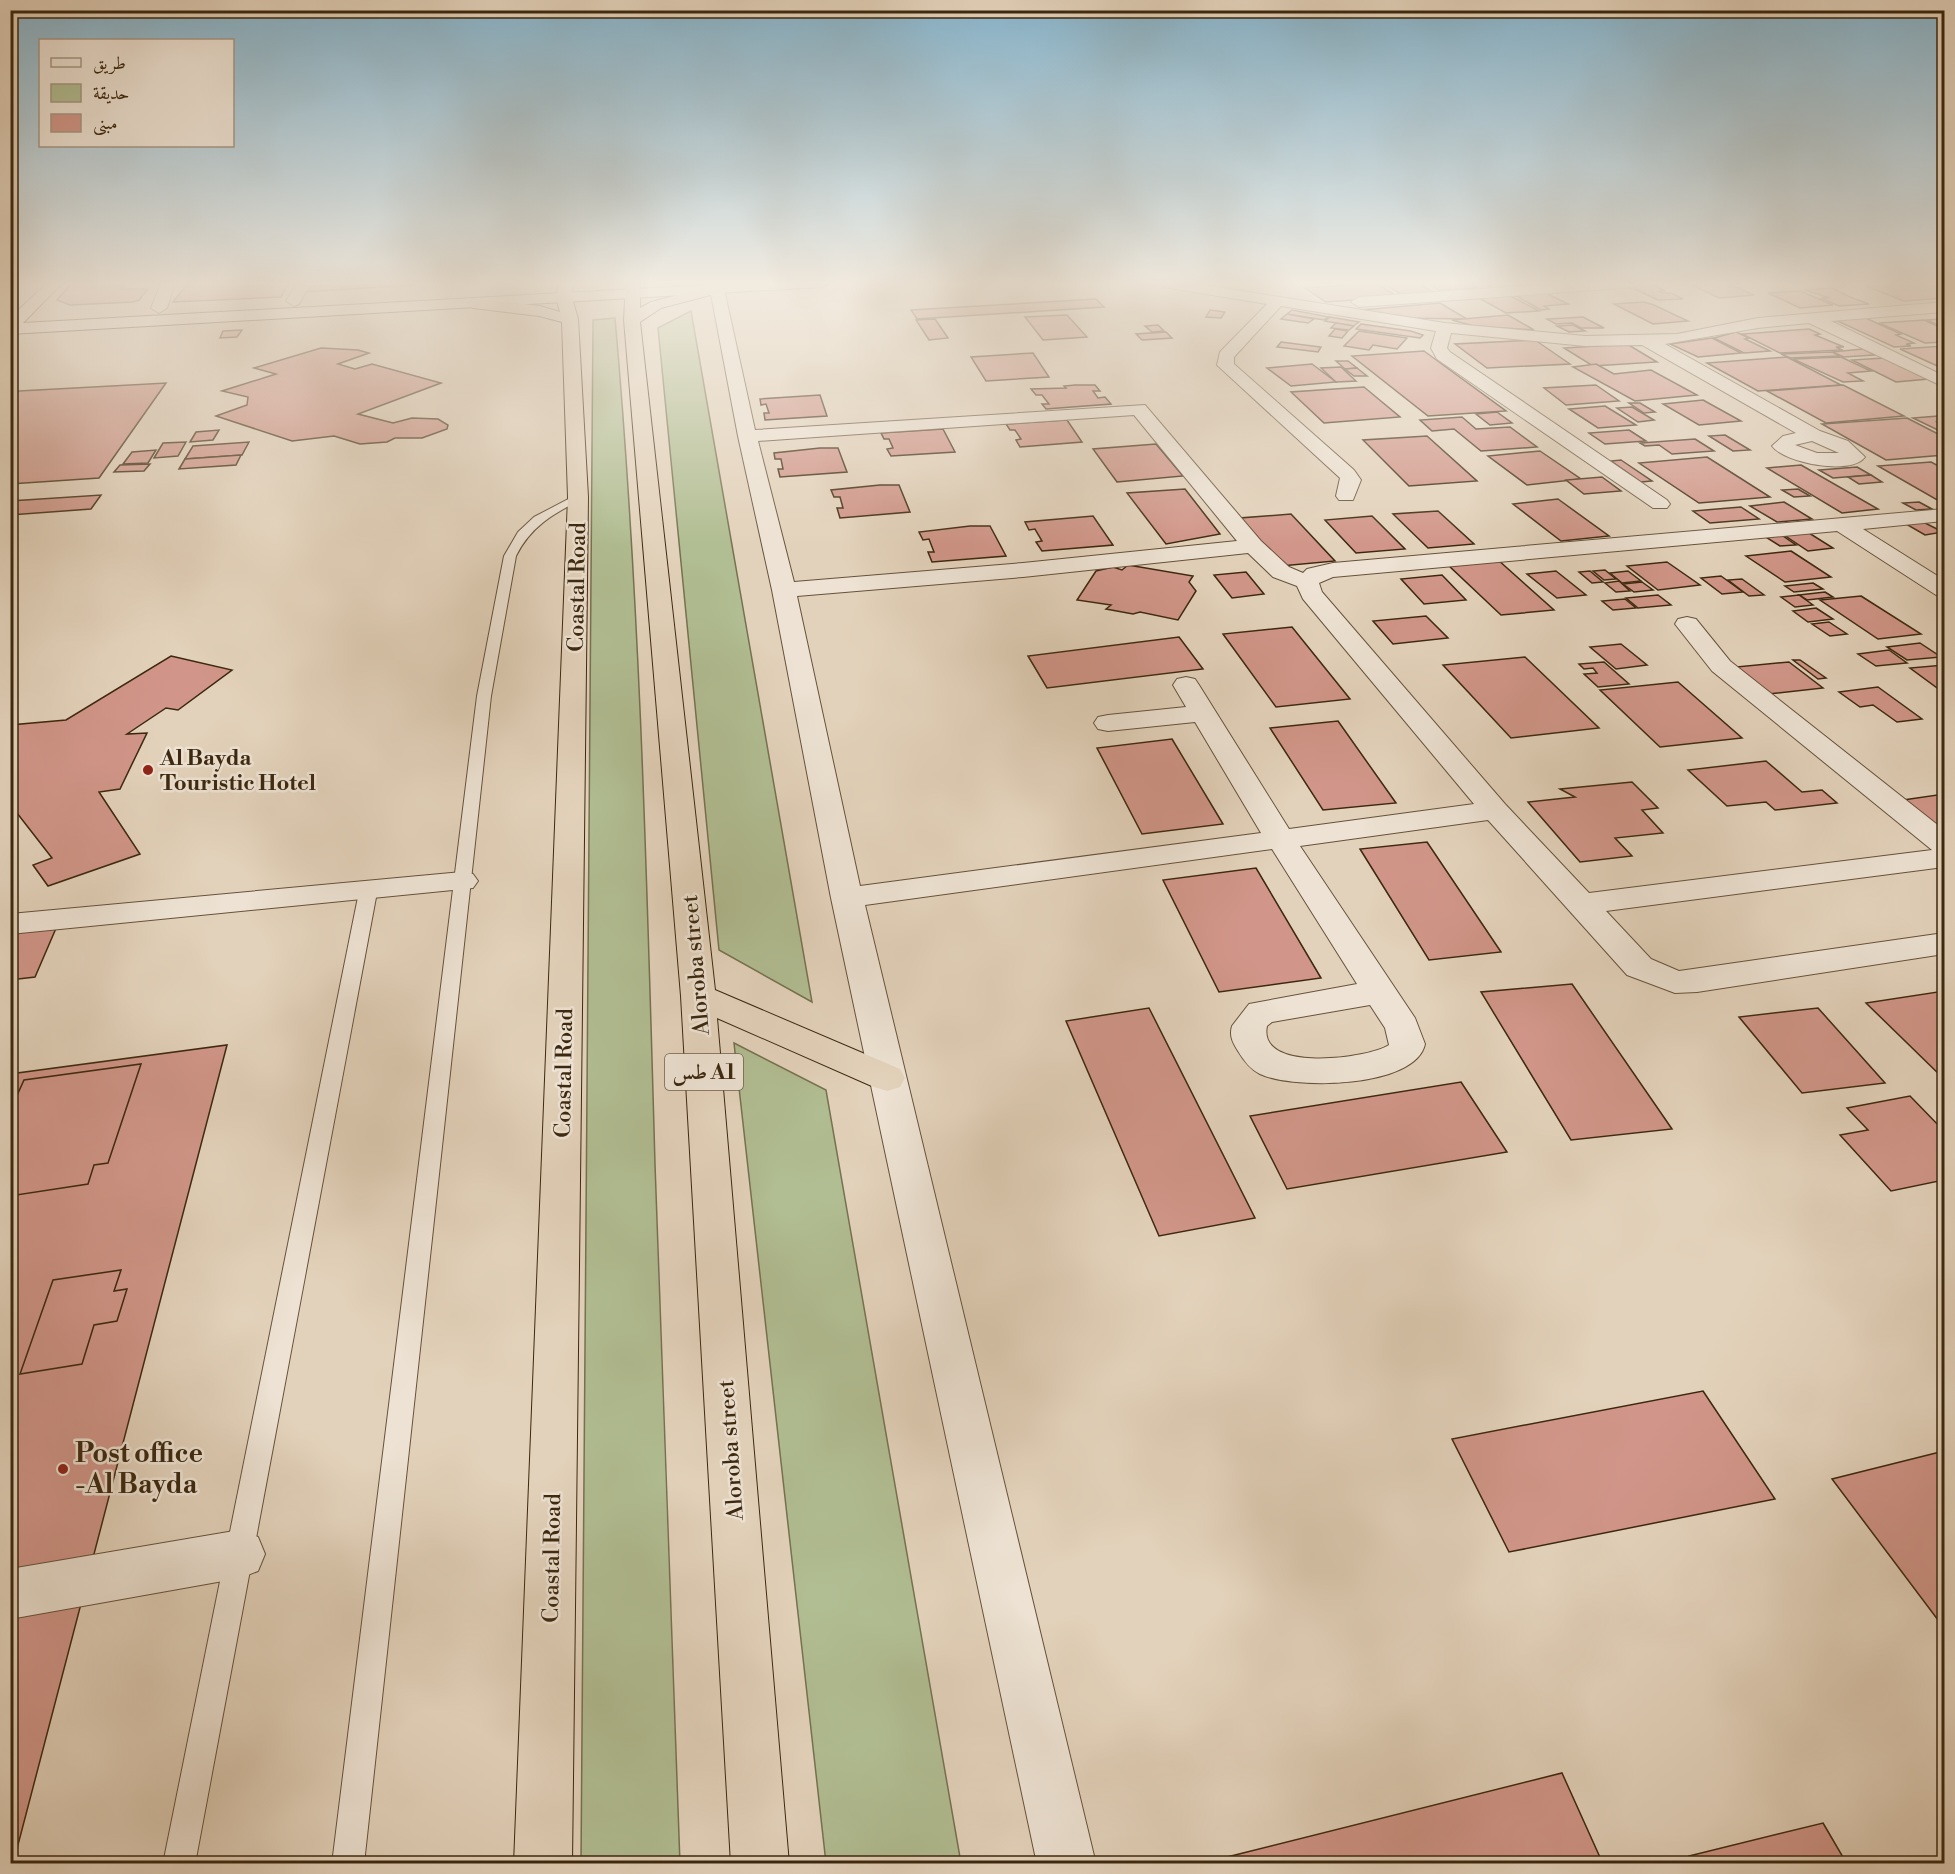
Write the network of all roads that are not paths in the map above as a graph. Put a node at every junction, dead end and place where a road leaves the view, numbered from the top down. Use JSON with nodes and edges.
{"nodes":[{"id":1,"x":571,"y":370,"type":"edge"},
{"id":2,"x":640,"y":370,"type":"edge"},
{"id":3,"x":734,"y":370,"type":"edge"},
{"id":4,"x":1232,"y":370,"type":"edge"},
{"id":5,"x":1466,"y":370,"type":"edge"},
{"id":6,"x":1700,"y":370,"type":"edge"},
{"id":7,"x":1917,"y":370,"type":"edge"},
{"id":8,"x":1944,"y":384,"type":"edge"},
{"id":9,"x":1928,"y":396,"type":"dead end"},
{"id":10,"x":1813,"y":435,"type":"dead end"},
{"id":11,"x":747,"y":436,"type":"junction"},
{"id":12,"x":1346,"y":496,"type":"dead end"},
{"id":13,"x":579,"y":497,"type":"junction"},
{"id":14,"x":1660,"y":504,"type":"dead end"},
{"id":15,"x":1944,"y":515,"type":"edge"},
{"id":16,"x":1839,"y":523,"type":"junction"},
{"id":17,"x":1254,"y":546,"type":"junction"},
{"id":18,"x":1307,"y":582,"type":"junction"},
{"id":19,"x":784,"y":590,"type":"junction"},
{"id":20,"x":1944,"y":590,"type":"edge"},
{"id":21,"x":1687,"y":624,"type":"dead end"},
{"id":22,"x":1186,"y":686,"type":"dead end"},
{"id":23,"x":1202,"y":714,"type":"junction"},
{"id":24,"x":1108,"y":723,"type":"dead end"},
{"id":25,"x":1495,"y":810,"type":"junction"},
{"id":26,"x":1280,"y":839,"type":"junction"},
{"id":27,"x":1944,"y":845,"type":"edge"},
{"id":28,"x":1944,"y":858,"type":"edge"},
{"id":29,"x":462,"y":881,"type":"junction"},
{"id":30,"x":368,"y":892,"type":"junction"},
{"id":31,"x":847,"y":898,"type":"junction"},
{"id":32,"x":1582,"y":904,"type":"junction"},
{"id":33,"x":10,"y":924,"type":"edge"},
{"id":34,"x":1944,"y":944,"type":"edge"},
{"id":35,"x":1379,"y":992,"type":"dead end"},
{"id":36,"x":698,"y":996,"type":"junction"},
{"id":37,"x":887,"y":1078,"type":"junction"},
{"id":38,"x":240,"y":1554,"type":"junction"},
{"id":39,"x":10,"y":1594,"type":"edge"},
{"id":40,"x":179,"y":1863,"type":"edge"},
{"id":41,"x":348,"y":1863,"type":"edge"},
{"id":42,"x":543,"y":1863,"type":"edge"},
{"id":43,"x":760,"y":1863,"type":"edge"},
{"id":44,"x":1067,"y":1863,"type":"edge"}],
"edges":[{"from":1,"to":13,"type":"highway","name":"Coastal Road"},
{"from":2,"to":36,"type":"highway","name":"Aloroba street","number":"طس A1"},
{"from":3,"to":11,"type":"street"},
{"from":4,"to":12,"type":"street"},
{"from":5,"to":14,"type":"street"},
{"from":6,"to":10,"type":"street"},
{"from":7,"to":8,"type":"street"},
{"from":8,"to":9,"type":"street"},
{"from":11,"to":17,"type":"street"},
{"from":11,"to":19,"type":"street"},
{"from":13,"to":29,"type":"lane"},
{"from":13,"to":42,"type":"highway","name":"Coastal Road"},
{"from":15,"to":16,"type":"street"},
{"from":16,"to":18,"type":"street"},
{"from":16,"to":20,"type":"street"},
{"from":17,"to":18,"type":"street"},
{"from":17,"to":19,"type":"street"},
{"from":18,"to":25,"type":"street"},
{"from":19,"to":31,"type":"street"},
{"from":21,"to":27,"type":"street"},
{"from":22,"to":23,"type":"street"},
{"from":23,"to":24,"type":"street"},
{"from":23,"to":26,"type":"street"},
{"from":25,"to":26,"type":"street"},
{"from":25,"to":32,"type":"street"},
{"from":26,"to":31,"type":"street"},
{"from":26,"to":35,"type":"street"},
{"from":28,"to":32,"type":"street"},
{"from":29,"to":30,"type":"street"},
{"from":29,"to":41,"type":"lane"},
{"from":30,"to":33,"type":"street"},
{"from":30,"to":38,"type":"lane"},
{"from":31,"to":37,"type":"street"},
{"from":32,"to":34,"type":"street"},
{"from":36,"to":37,"type":"highway"},
{"from":36,"to":43,"type":"highway","name":"Aloroba street","number":"طس A1"},
{"from":37,"to":44,"type":"street"},
{"from":38,"to":39,"type":"street"},
{"from":38,"to":40,"type":"lane"}]}
